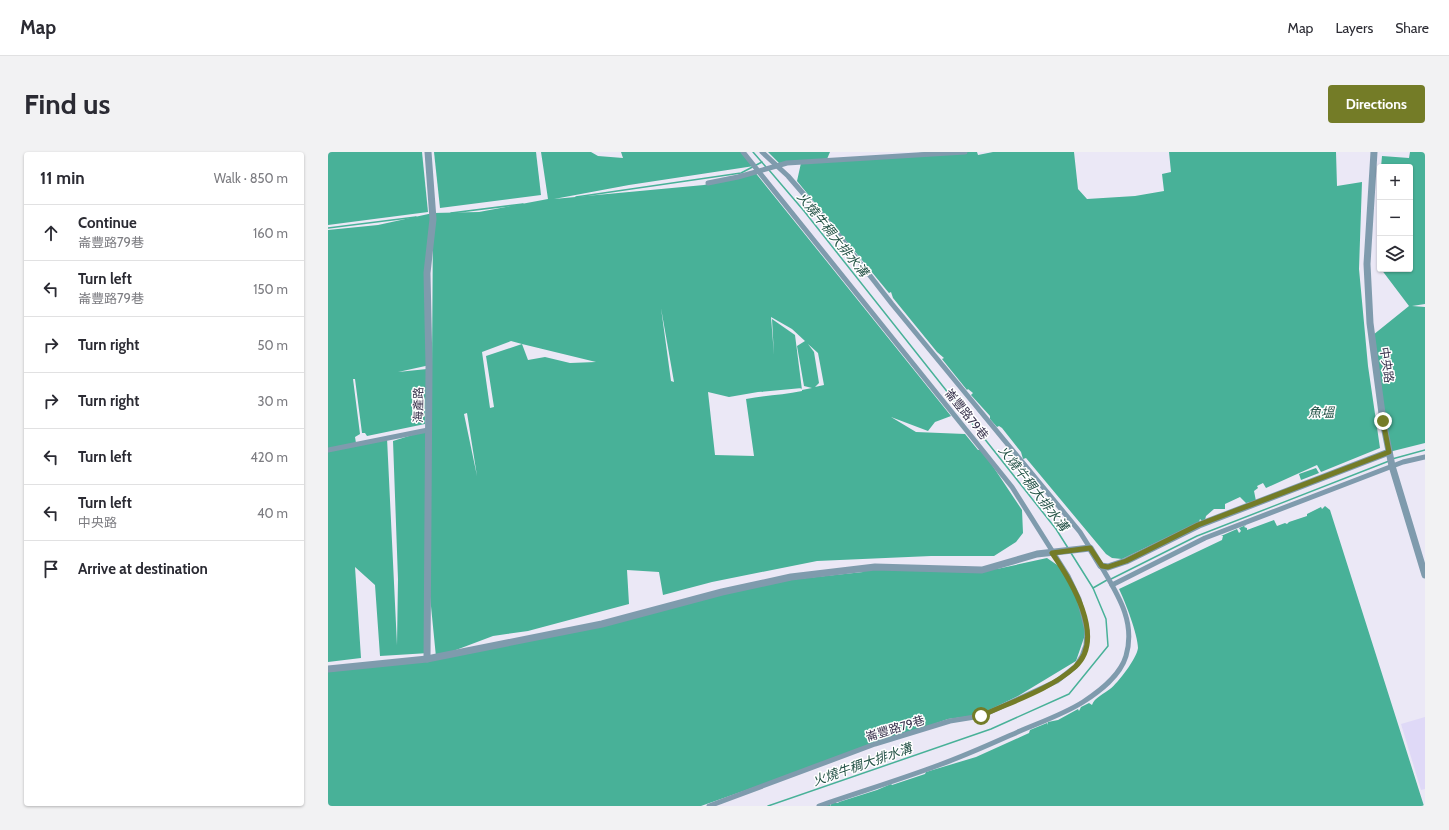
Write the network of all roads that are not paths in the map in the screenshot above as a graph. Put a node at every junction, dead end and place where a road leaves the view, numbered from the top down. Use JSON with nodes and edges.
{"nodes":[{"id":1,"x":428,"y":152,"type":"edge"},
{"id":2,"x":743,"y":152,"type":"edge"},
{"id":3,"x":762,"y":152,"type":"edge"},
{"id":4,"x":965,"y":152,"type":"edge"},
{"id":5,"x":1374,"y":152,"type":"edge"},
{"id":6,"x":776,"y":165,"type":"junction"},
{"id":7,"x":757,"y":170,"type":"junction"},
{"id":8,"x":708,"y":183,"type":"dead end"},
{"id":9,"x":428,"y":430,"type":"junction"},
{"id":10,"x":328,"y":450,"type":"edge"},
{"id":11,"x":1389,"y":452,"type":"junction"},
{"id":12,"x":1425,"y":457,"type":"edge"},
{"id":13,"x":1392,"y":466,"type":"junction"},
{"id":14,"x":1090,"y":548,"type":"junction"},
{"id":15,"x":1052,"y":553,"type":"junction"},
{"id":16,"x":1102,"y":566,"type":"junction"},
{"id":17,"x":1425,"y":575,"type":"edge"},
{"id":18,"x":1112,"y":585,"type":"junction"},
{"id":19,"x":427,"y":659,"type":"junction"},
{"id":20,"x":328,"y":669,"type":"edge"},
{"id":21,"x":709,"y":806,"type":"edge"},
{"id":22,"x":819,"y":806,"type":"edge"}],
"edges":[{"from":1,"to":9,"type":"street","name":"海產路"},
{"from":2,"to":7,"type":"street","name":"崙豐路79巷"},
{"from":3,"to":6,"type":"street"},
{"from":4,"to":6,"type":"street"},
{"from":5,"to":11,"type":"street","name":"中央路"},
{"from":6,"to":7,"type":"street"},
{"from":6,"to":14,"type":"street"},
{"from":7,"to":8,"type":"street"},
{"from":7,"to":15,"type":"street","name":"崙豐路79巷"},
{"from":9,"to":10,"type":"street"},
{"from":9,"to":19,"type":"street","name":"海產路"},
{"from":11,"to":13,"type":"street","name":"中央路"},
{"from":11,"to":16,"type":"street"},
{"from":12,"to":13,"type":"street"},
{"from":13,"to":17,"type":"street","name":"中央路"},
{"from":13,"to":18,"type":"street"},
{"from":14,"to":15,"type":"street"},
{"from":14,"to":16,"type":"street"},
{"from":15,"to":19,"type":"street"},
{"from":15,"to":21,"type":"street","name":"崙豐路79巷"},
{"from":16,"to":18,"type":"street"},
{"from":18,"to":22,"type":"street"},
{"from":19,"to":20,"type":"street"}]}
